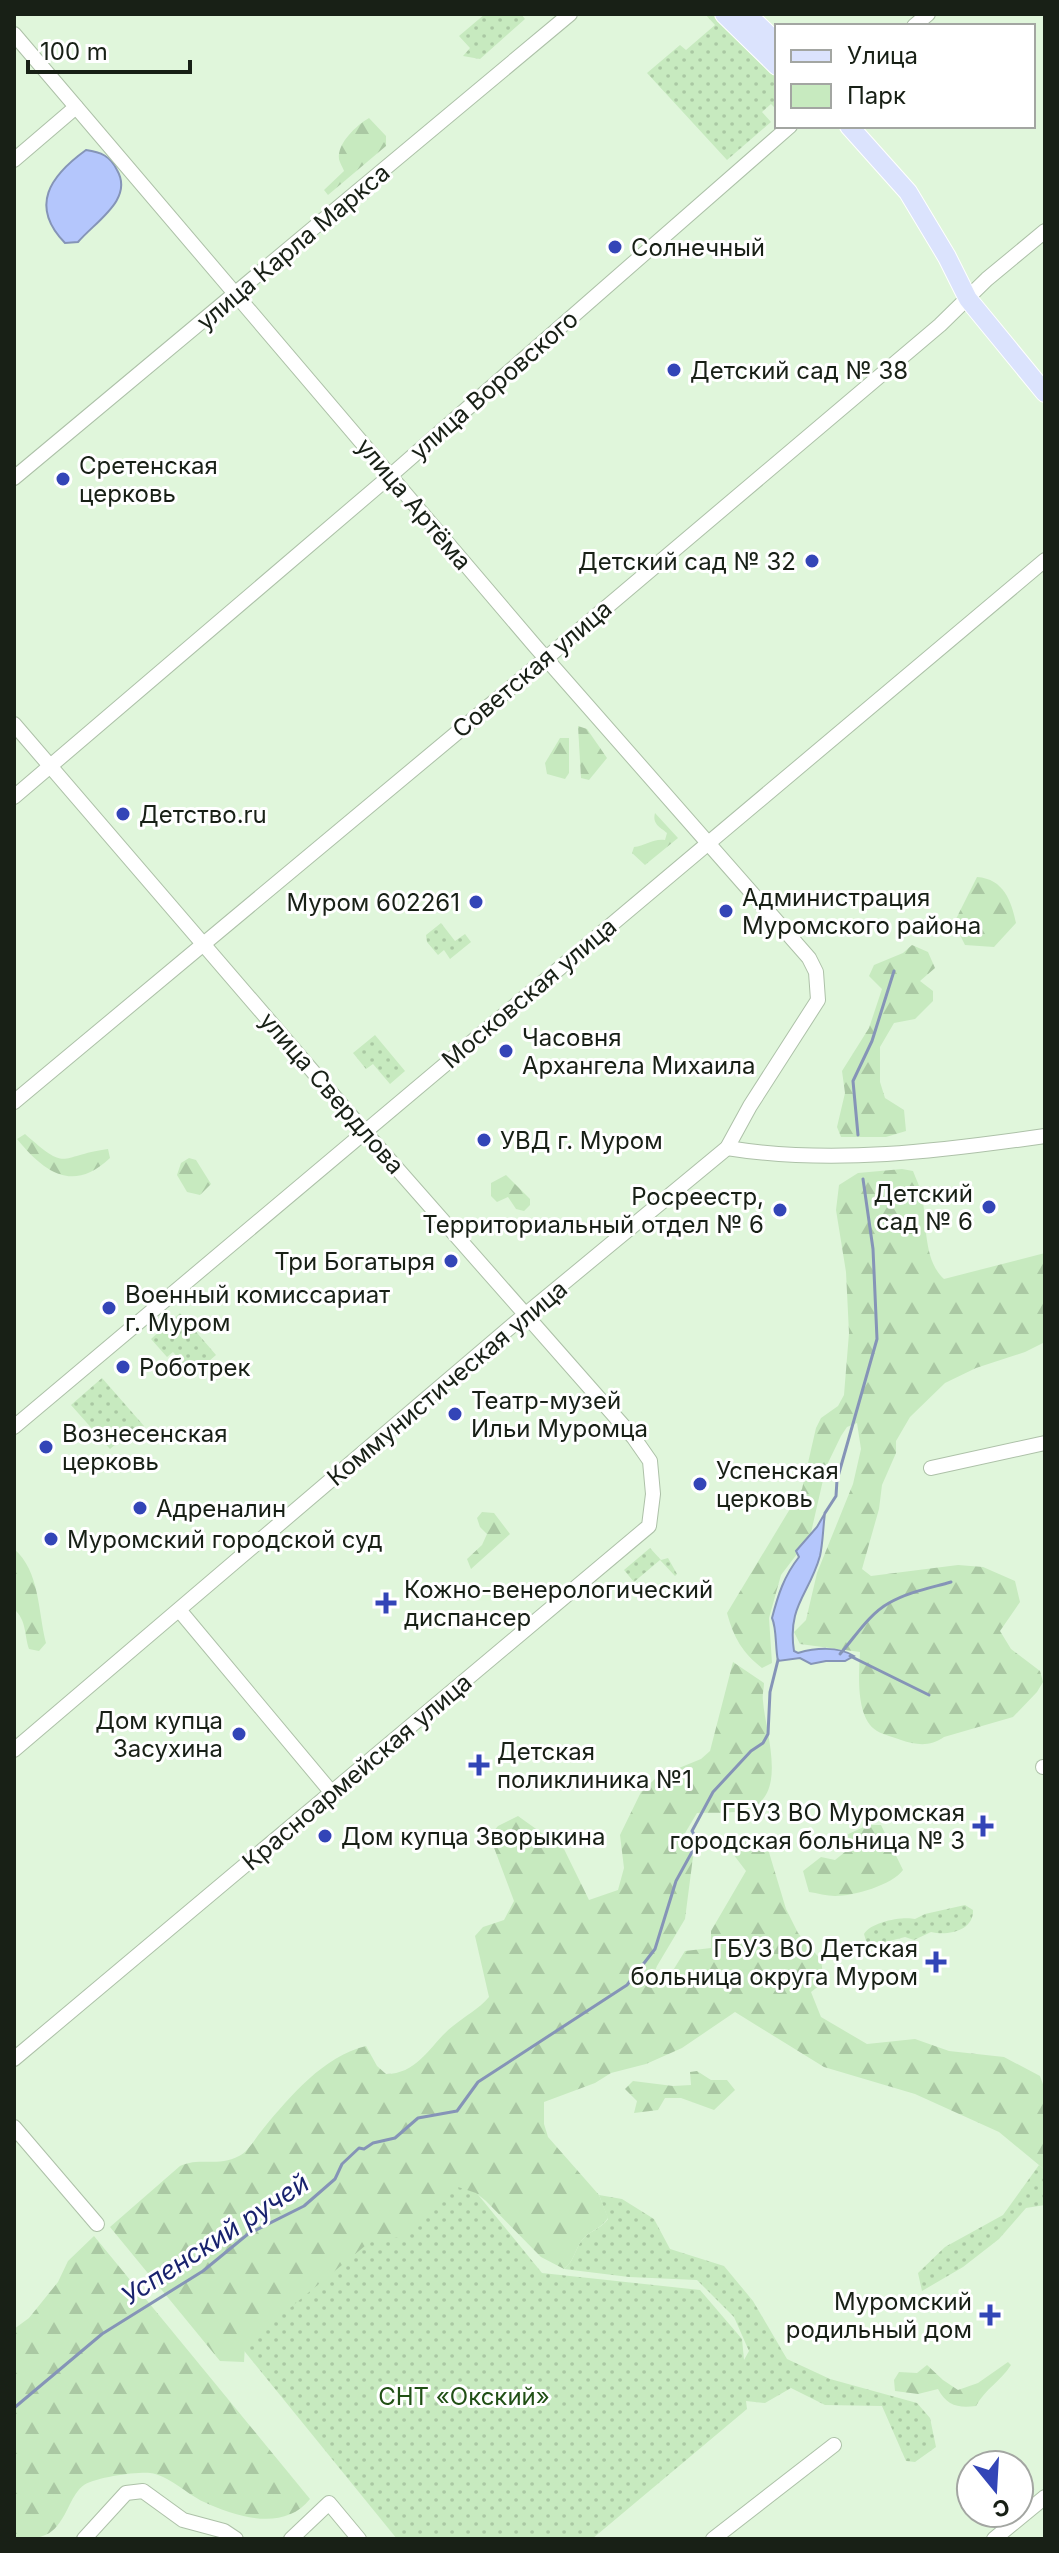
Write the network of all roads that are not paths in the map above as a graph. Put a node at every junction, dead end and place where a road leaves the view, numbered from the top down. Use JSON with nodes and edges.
{"nodes":[{"id":1,"x":570,"y":14,"type":"edge"},
{"id":2,"x":724,"y":14,"type":"edge"},
{"id":3,"x":747,"y":14,"type":"edge"},
{"id":4,"x":14,"y":34,"type":"edge"},
{"id":5,"x":775,"y":41,"type":"edge"},
{"id":6,"x":775,"y":64,"type":"edge"},
{"id":7,"x":76,"y":107,"type":"junction"},
{"id":8,"x":788,"y":128,"type":"edge"},
{"id":9,"x":851,"y":128,"type":"edge"},
{"id":10,"x":14,"y":160,"type":"edge"},
{"id":11,"x":1045,"y":231,"type":"edge"},
{"id":12,"x":236,"y":295,"type":"junction"},
{"id":13,"x":968,"y":299,"type":"junction"},
{"id":14,"x":1045,"y":393,"type":"edge"},
{"id":15,"x":390,"y":476,"type":"junction"},
{"id":16,"x":14,"y":478,"type":"edge"},
{"id":17,"x":1045,"y":560,"type":"edge"},
{"id":18,"x":547,"y":658,"type":"junction"},
{"id":19,"x":14,"y":724,"type":"edge"},
{"id":20,"x":51,"y":766,"type":"junction"},
{"id":21,"x":14,"y":797,"type":"edge"},
{"id":22,"x":708,"y":842,"type":"junction"},
{"id":23,"x":203,"y":944,"type":"junction"},
{"id":24,"x":816,"y":972,"type":"joint"},
{"id":25,"x":14,"y":1102,"type":"edge"},
{"id":26,"x":364,"y":1131,"type":"junction"},
{"id":27,"x":1045,"y":1136,"type":"edge"},
{"id":28,"x":727,"y":1148,"type":"junction"},
{"id":29,"x":525,"y":1315,"type":"junction"},
{"id":30,"x":16,"y":1421,"type":"edge"},
{"id":31,"x":1045,"y":1443,"type":"edge"},
{"id":32,"x":650,"y":1461,"type":"joint"},
{"id":33,"x":931,"y":1468,"type":"dead end"},
{"id":34,"x":180,"y":1611,"type":"junction"},
{"id":35,"x":14,"y":1750,"type":"edge"},
{"id":36,"x":332,"y":1793,"type":"junction"},
{"id":37,"x":14,"y":2059,"type":"edge"},
{"id":38,"x":14,"y":2127,"type":"edge"},
{"id":39,"x":97,"y":2224,"type":"dead end"},
{"id":40,"x":834,"y":2445,"type":"dead end"},
{"id":41,"x":1045,"y":2497,"type":"edge"},
{"id":42,"x":84,"y":2539,"type":"edge"},
{"id":43,"x":236,"y":2539,"type":"edge"},
{"id":44,"x":291,"y":2539,"type":"edge"},
{"id":45,"x":359,"y":2539,"type":"edge"},
{"id":46,"x":713,"y":2539,"type":"edge"},
{"id":47,"x":994,"y":2539,"type":"edge"}],
"edges":[{"from":1,"to":12,"type":"street","name":"улица Карла Маркса"},
{"from":2,"to":6,"type":"main road"},
{"from":3,"to":5,"type":"main road"},
{"from":4,"to":7,"type":"street","name":"улица Артёма"},
{"from":7,"to":10,"type":"street"},
{"from":7,"to":12,"type":"street","name":"улица Артёма"},
{"from":8,"to":15,"type":"street","name":"улица Воровского"},
{"from":9,"to":13,"type":"main road"},
{"from":11,"to":13,"type":"street","name":"Советская улица"},
{"from":12,"to":15,"type":"street","name":"улица Артёма"},
{"from":12,"to":16,"type":"street","name":"улица Карла Маркса"},
{"from":13,"to":14,"type":"main road"},
{"from":13,"to":18,"type":"street","name":"Советская улица"},
{"from":15,"to":18,"type":"street","name":"улица Артёма"},
{"from":15,"to":20,"type":"street","name":"улица Воровского"},
{"from":17,"to":22,"type":"street","name":"Московская улица"},
{"from":18,"to":22,"type":"street","name":"улица Артёма"},
{"from":18,"to":23,"type":"street","name":"Советская улица"},
{"from":19,"to":20,"type":"street","name":"улица Свердлова"},
{"from":20,"to":21,"type":"street","name":"улица Воровского"},
{"from":20,"to":23,"type":"street","name":"улица Свердлова"},
{"from":22,"to":24,"type":"street","name":"улица Артёма"},
{"from":22,"to":26,"type":"street","name":"Московская улица"},
{"from":23,"to":25,"type":"street","name":"Советская улица"},
{"from":23,"to":26,"type":"street","name":"улица Свердлова"},
{"from":24,"to":28,"type":"street","name":"Коммунистическая улица"},
{"from":26,"to":29,"type":"street","name":"улица Свердлова"},
{"from":26,"to":30,"type":"street","name":"Московская улица"},
{"from":27,"to":28,"type":"street"},
{"from":28,"to":29,"type":"street","name":"Коммунистическая улица"},
{"from":29,"to":32,"type":"street","name":"улица Свердлова"},
{"from":29,"to":34,"type":"street","name":"Коммунистическая улица"},
{"from":31,"to":33,"type":"street"},
{"from":32,"to":36,"type":"street","name":"Красноармейская улица"},
{"from":34,"to":35,"type":"street","name":"Коммунистическая улица"},
{"from":34,"to":36,"type":"street"},
{"from":36,"to":37,"type":"street","name":"Красноармейская улица"},
{"from":38,"to":39,"type":"street"},
{"from":40,"to":46,"type":"street"},
{"from":41,"to":47,"type":"street"},
{"from":42,"to":43,"type":"street"},
{"from":44,"to":45,"type":"street"}]}
